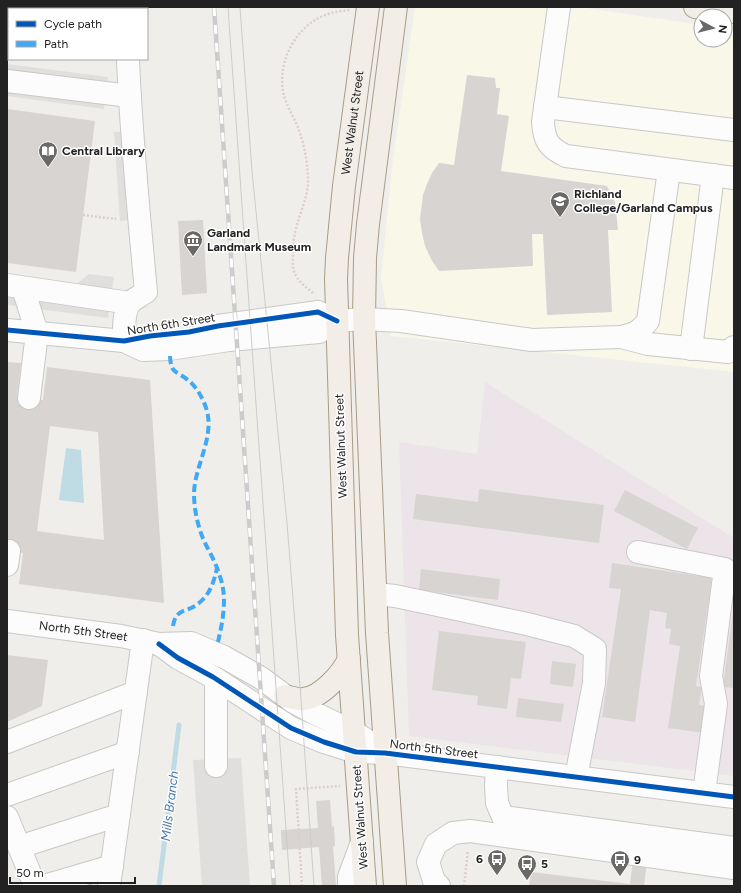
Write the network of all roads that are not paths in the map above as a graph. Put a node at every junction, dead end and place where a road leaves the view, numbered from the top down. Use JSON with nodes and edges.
{"nodes":[{"id":1,"x":396,"y":7,"type":"edge"},
{"id":2,"x":560,"y":7,"type":"edge"},
{"id":3,"x":695,"y":7,"type":"edge"},
{"id":4,"x":360,"y":9,"type":"edge"},
{"id":5,"x":734,"y":12,"type":"edge"},
{"id":6,"x":128,"y":60,"type":"edge"},
{"id":7,"x":7,"y":80,"type":"edge"},
{"id":8,"x":130,"y":96,"type":"junction"},
{"id":9,"x":545,"y":108,"type":"junction"},
{"id":10,"x":734,"y":130,"type":"edge"},
{"id":11,"x":669,"y":170,"type":"junction"},
{"id":12,"x":724,"y":177,"type":"edge"},
{"id":13,"x":15,"y":287,"type":"edge"},
{"id":14,"x":130,"y":303,"type":"junction"},
{"id":15,"x":364,"y":319,"type":"junction"},
{"id":16,"x":337,"y":322,"type":"junction"},
{"id":17,"x":7,"y":330,"type":"edge"},
{"id":18,"x":37,"y":333,"type":"junction"},
{"id":19,"x":621,"y":337,"type":"junction"},
{"id":20,"x":124,"y":341,"type":"junction"},
{"id":21,"x":734,"y":347,"type":"edge"},
{"id":22,"x":691,"y":348,"type":"junction"},
{"id":23,"x":29,"y":398,"type":"dead end"},
{"id":24,"x":638,"y":552,"type":"dead end"},
{"id":25,"x":376,"y":594,"type":"junction"},
{"id":26,"x":7,"y":621,"type":"edge"},
{"id":27,"x":151,"y":642,"type":"junction"},
{"id":28,"x":349,"y":659,"type":"junction"},
{"id":29,"x":216,"y":679,"type":"junction"},
{"id":30,"x":136,"y":692,"type":"junction"},
{"id":31,"x":285,"y":696,"type":"junction"},
{"id":32,"x":7,"y":742,"type":"edge"},
{"id":33,"x":355,"y":742,"type":"junction"},
{"id":34,"x":128,"y":752,"type":"junction"},
{"id":35,"x":386,"y":753,"type":"junction"},
{"id":36,"x":216,"y":766,"type":"dead end"},
{"id":37,"x":497,"y":767,"type":"junction"},
{"id":38,"x":576,"y":777,"type":"junction"},
{"id":39,"x":704,"y":793,"type":"junction"},
{"id":40,"x":7,"y":795,"type":"edge"},
{"id":41,"x":734,"y":797,"type":"edge"},
{"id":42,"x":119,"y":814,"type":"junction"},
{"id":43,"x":7,"y":817,"type":"edge"},
{"id":44,"x":362,"y":842,"type":"junction"},
{"id":45,"x":19,"y":847,"type":"junction"},
{"id":46,"x":734,"y":848,"type":"edge"},
{"id":47,"x":734,"y":868,"type":"edge"},
{"id":48,"x":111,"y":876,"type":"edge"},
{"id":49,"x":35,"y":886,"type":"edge"},
{"id":50,"x":44,"y":886,"type":"edge"},
{"id":51,"x":349,"y":886,"type":"edge"},
{"id":52,"x":366,"y":886,"type":"edge"},
{"id":53,"x":395,"y":886,"type":"edge"},
{"id":54,"x":439,"y":886,"type":"edge"}],
"edges":[{"from":1,"to":15,"type":"main road"},
{"from":2,"to":9,"type":"street"},
{"from":3,"to":5,"type":"main road"},
{"from":4,"to":16,"type":"main road","name":"West Walnut Street"},
{"from":6,"to":8,"type":"street"},
{"from":7,"to":8,"type":"street"},
{"from":8,"to":14,"type":"street"},
{"from":9,"to":10,"type":"street"},
{"from":9,"to":11,"type":"street"},
{"from":11,"to":12,"type":"street"},
{"from":11,"to":19,"type":"street"},
{"from":12,"to":22,"type":"street"},
{"from":13,"to":14,"type":"street"},
{"from":13,"to":18,"type":"street"},
{"from":14,"to":20,"type":"street"},
{"from":15,"to":16,"type":"street","name":"North 6th Street"},
{"from":15,"to":19,"type":"street","name":"North 6th Street"},
{"from":15,"to":25,"type":"main road"},
{"from":16,"to":20,"type":"street","name":"North 6th Street"},
{"from":16,"to":28,"type":"main road","name":"West Walnut Street"},
{"from":17,"to":18,"type":"street","name":"North 6th Street"},
{"from":18,"to":20,"type":"street","name":"North 6th Street"},
{"from":18,"to":23,"type":"street"},
{"from":19,"to":22,"type":"street"},
{"from":21,"to":22,"type":"street"},
{"from":24,"to":39,"type":"street"},
{"from":25,"to":35,"type":"main road"},
{"from":25,"to":38,"type":"street"},
{"from":26,"to":27,"type":"street","name":"North 5th Street"},
{"from":27,"to":29,"type":"street","name":"North 5th Street"},
{"from":27,"to":30,"type":"street"},
{"from":27,"to":31,"type":"street","name":"North 5th Street"},
{"from":28,"to":31,"type":"main road"},
{"from":28,"to":33,"type":"main road","name":"West Walnut Street"},
{"from":29,"to":33,"type":"street","name":"North 5th Street"},
{"from":29,"to":36,"type":"street"},
{"from":30,"to":32,"type":"street"},
{"from":30,"to":34,"type":"street"},
{"from":31,"to":33,"type":"street","name":"North 5th Street"},
{"from":33,"to":35,"type":"street","name":"North 5th Street"},
{"from":33,"to":44,"type":"main road","name":"West Walnut Street"},
{"from":34,"to":40,"type":"street"},
{"from":34,"to":42,"type":"street"},
{"from":35,"to":37,"type":"street","name":"North 5th Street"},
{"from":35,"to":53,"type":"main road"},
{"from":37,"to":38,"type":"street","name":"North 5th Street"},
{"from":37,"to":46,"type":"street"},
{"from":38,"to":39,"type":"street","name":"North 5th Street"},
{"from":39,"to":41,"type":"street","name":"North 5th Street"},
{"from":42,"to":45,"type":"street"},
{"from":42,"to":48,"type":"street"},
{"from":43,"to":45,"type":"street"},
{"from":44,"to":51,"type":"street"},
{"from":44,"to":52,"type":"main road","name":"West Walnut Street"},
{"from":45,"to":49,"type":"street"},
{"from":47,"to":54,"type":"street"},
{"from":48,"to":50,"type":"street"}]}
